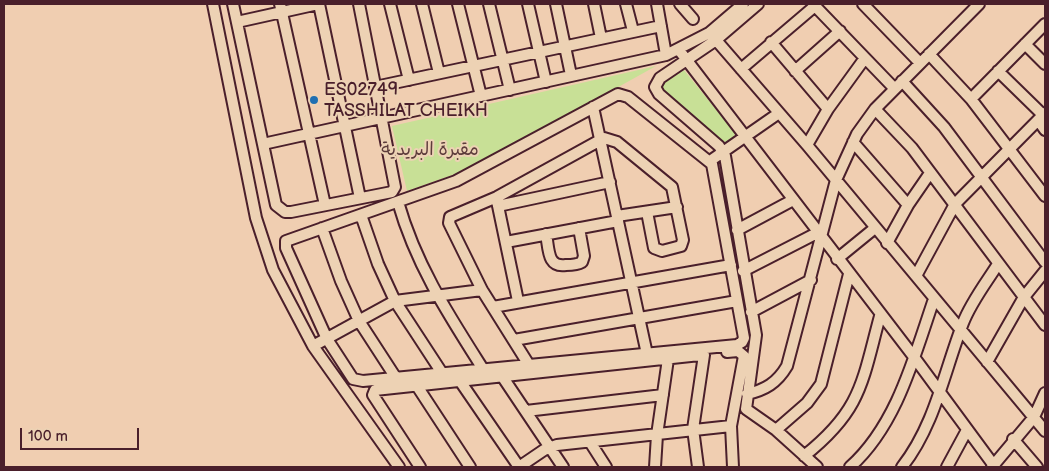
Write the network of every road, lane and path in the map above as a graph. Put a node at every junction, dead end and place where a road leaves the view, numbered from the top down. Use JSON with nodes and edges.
{"nodes":[{"id":1,"x":213,"y":4,"type":"edge"},
{"id":2,"x":233,"y":4,"type":"edge"},
{"id":3,"x":318,"y":4,"type":"edge"},
{"id":4,"x":359,"y":4,"type":"edge"},
{"id":5,"x":390,"y":4,"type":"edge"},
{"id":6,"x":422,"y":4,"type":"edge"},
{"id":7,"x":458,"y":4,"type":"edge"},
{"id":8,"x":489,"y":4,"type":"edge"},
{"id":9,"x":528,"y":4,"type":"edge"},
{"id":10,"x":556,"y":4,"type":"edge"},
{"id":11,"x":594,"y":4,"type":"edge"},
{"id":12,"x":626,"y":4,"type":"edge"},
{"id":13,"x":657,"y":4,"type":"edge"},
{"id":14,"x":680,"y":4,"type":"edge"},
{"id":15,"x":758,"y":4,"type":"edge"},
{"id":16,"x":863,"y":4,"type":"edge"},
{"id":17,"x":979,"y":4,"type":"edge"},
{"id":18,"x":740,"y":5,"type":"edge"},
{"id":19,"x":814,"y":5,"type":"edge"},
{"id":20,"x":281,"y":8,"type":"edge"},
{"id":21,"x":693,"y":19,"type":"dead end"},
{"id":22,"x":237,"y":22,"type":"junction"},
{"id":23,"x":1045,"y":24,"type":"edge"},
{"id":24,"x":661,"y":26,"type":"junction"},
{"id":25,"x":633,"y":31,"type":"junction"},
{"id":26,"x":840,"y":31,"type":"junction"},
{"id":27,"x":601,"y":38,"type":"junction"},
{"id":28,"x":716,"y":40,"type":"junction"},
{"id":29,"x":771,"y":42,"type":"junction"},
{"id":30,"x":1025,"y":44,"type":"junction"},
{"id":31,"x":565,"y":46,"type":"junction"},
{"id":32,"x":679,"y":50,"type":"junction"},
{"id":33,"x":539,"y":52,"type":"junction"},
{"id":34,"x":929,"y":54,"type":"junction"},
{"id":35,"x":666,"y":55,"type":"junction"},
{"id":36,"x":866,"y":58,"type":"junction"},
{"id":37,"x":503,"y":60,"type":"junction"},
{"id":38,"x":687,"y":61,"type":"junction"},
{"id":39,"x":920,"y":63,"type":"junction"},
{"id":40,"x":1045,"y":64,"type":"edge"},
{"id":41,"x":473,"y":66,"type":"junction"},
{"id":42,"x":741,"y":69,"type":"junction"},
{"id":43,"x":795,"y":71,"type":"junction"},
{"id":44,"x":998,"y":71,"type":"junction"},
{"id":45,"x":439,"y":73,"type":"junction"},
{"id":46,"x":571,"y":75,"type":"junction"},
{"id":47,"x":409,"y":80,"type":"junction"},
{"id":48,"x":546,"y":82,"type":"junction"},
{"id":49,"x":898,"y":84,"type":"junction"},
{"id":50,"x":375,"y":87,"type":"junction"},
{"id":51,"x":510,"y":90,"type":"junction"},
{"id":52,"x":481,"y":96,"type":"junction"},
{"id":53,"x":971,"y":99,"type":"junction"},
{"id":54,"x":593,"y":107,"type":"junction"},
{"id":55,"x":828,"y":109,"type":"junction"},
{"id":56,"x":874,"y":109,"type":"junction"},
{"id":57,"x":779,"y":113,"type":"junction"},
{"id":58,"x":1042,"y":116,"type":"edge"},
{"id":59,"x":382,"y":118,"type":"junction"},
{"id":60,"x":345,"y":125,"type":"junction"},
{"id":61,"x":1045,"y":130,"type":"edge"},
{"id":62,"x":309,"y":134,"type":"junction"},
{"id":63,"x":745,"y":138,"type":"junction"},
{"id":64,"x":600,"y":139,"type":"junction"},
{"id":65,"x":853,"y":142,"type":"junction"},
{"id":66,"x":263,"y":144,"type":"junction"},
{"id":67,"x":807,"y":145,"type":"junction"},
{"id":68,"x":1010,"y":149,"type":"junction"},
{"id":69,"x":723,"y":152,"type":"junction"},
{"id":70,"x":710,"y":161,"type":"junction"},
{"id":71,"x":930,"y":172,"type":"junction"},
{"id":72,"x":982,"y":177,"type":"junction"},
{"id":73,"x":836,"y":180,"type":"junction"},
{"id":74,"x":610,"y":182,"type":"junction"},
{"id":75,"x":1045,"y":196,"type":"edge"},
{"id":76,"x":360,"y":198,"type":"junction"},
{"id":77,"x":793,"y":200,"type":"junction"},
{"id":78,"x":398,"y":202,"type":"junction"},
{"id":79,"x":498,"y":202,"type":"junction"},
{"id":80,"x":955,"y":204,"type":"junction"},
{"id":81,"x":325,"y":205,"type":"junction"},
{"id":82,"x":908,"y":205,"type":"junction"},
{"id":83,"x":676,"y":207,"type":"junction"},
{"id":84,"x":646,"y":212,"type":"junction"},
{"id":85,"x":361,"y":214,"type":"junction"},
{"id":86,"x":618,"y":218,"type":"junction"},
{"id":87,"x":322,"y":228,"type":"junction"},
{"id":88,"x":579,"y":228,"type":"junction"},
{"id":89,"x":875,"y":228,"type":"junction"},
{"id":90,"x":737,"y":230,"type":"junction"},
{"id":91,"x":546,"y":234,"type":"junction"},
{"id":92,"x":818,"y":235,"type":"junction"},
{"id":93,"x":506,"y":242,"type":"junction"},
{"id":94,"x":887,"y":243,"type":"junction"},
{"id":95,"x":838,"y":259,"type":"junction"},
{"id":96,"x":1045,"y":262,"type":"edge"},
{"id":97,"x":998,"y":264,"type":"junction"},
{"id":98,"x":731,"y":265,"type":"junction"},
{"id":99,"x":743,"y":271,"type":"junction"},
{"id":100,"x":1045,"y":271,"type":"edge"},
{"id":101,"x":849,"y":274,"type":"junction"},
{"id":102,"x":916,"y":276,"type":"junction"},
{"id":103,"x":811,"y":280,"type":"junction"},
{"id":104,"x":631,"y":282,"type":"junction"},
{"id":105,"x":482,"y":290,"type":"junction"},
{"id":106,"x":436,"y":295,"type":"junction"},
{"id":107,"x":1024,"y":297,"type":"junction"},
{"id":108,"x":934,"y":299,"type":"junction"},
{"id":109,"x":395,"y":301,"type":"junction"},
{"id":110,"x":518,"y":301,"type":"junction"},
{"id":111,"x":737,"y":301,"type":"junction"},
{"id":112,"x":493,"y":306,"type":"junction"},
{"id":113,"x":752,"y":312,"type":"junction"},
{"id":114,"x":880,"y":316,"type":"junction"},
{"id":115,"x":639,"y":318,"type":"junction"},
{"id":116,"x":359,"y":321,"type":"junction"},
{"id":117,"x":1045,"y":324,"type":"edge"},
{"id":118,"x":960,"y":331,"type":"junction"},
{"id":119,"x":327,"y":339,"type":"junction"},
{"id":120,"x":514,"y":340,"type":"junction"},
{"id":121,"x":313,"y":346,"type":"junction"},
{"id":122,"x":647,"y":354,"type":"junction"},
{"id":123,"x":704,"y":355,"type":"junction"},
{"id":124,"x":914,"y":357,"type":"junction"},
{"id":125,"x":668,"y":359,"type":"junction"},
{"id":126,"x":987,"y":362,"type":"junction"},
{"id":127,"x":529,"y":365,"type":"junction"},
{"id":128,"x":483,"y":369,"type":"junction"},
{"id":129,"x":442,"y":373,"type":"junction"},
{"id":130,"x":502,"y":376,"type":"junction"},
{"id":131,"x":396,"y":378,"type":"junction"},
{"id":132,"x":460,"y":381,"type":"junction"},
{"id":133,"x":417,"y":386,"type":"junction"},
{"id":134,"x":940,"y":393,"type":"junction"},
{"id":135,"x":1045,"y":393,"type":"edge"},
{"id":136,"x":747,"y":394,"type":"junction"},
{"id":137,"x":663,"y":396,"type":"junction"},
{"id":138,"x":526,"y":411,"type":"junction"},
{"id":139,"x":1034,"y":417,"type":"junction"},
{"id":140,"x":731,"y":426,"type":"junction"},
{"id":141,"x":693,"y":429,"type":"junction"},
{"id":142,"x":776,"y":430,"type":"junction"},
{"id":143,"x":967,"y":430,"type":"junction"},
{"id":144,"x":1045,"y":431,"type":"edge"},
{"id":145,"x":657,"y":435,"type":"junction"},
{"id":146,"x":1013,"y":440,"type":"junction"},
{"id":147,"x":590,"y":442,"type":"junction"},
{"id":148,"x":550,"y":447,"type":"junction"},
{"id":149,"x":804,"y":456,"type":"junction"},
{"id":150,"x":993,"y":466,"type":"edge"},
{"id":151,"x":399,"y":467,"type":"edge"},
{"id":152,"x":420,"y":467,"type":"edge"},
{"id":153,"x":470,"y":467,"type":"edge"},
{"id":154,"x":564,"y":467,"type":"edge"},
{"id":155,"x":606,"y":467,"type":"edge"},
{"id":156,"x":655,"y":467,"type":"edge"},
{"id":157,"x":698,"y":467,"type":"edge"},
{"id":158,"x":733,"y":467,"type":"edge"},
{"id":159,"x":817,"y":467,"type":"edge"},
{"id":160,"x":850,"y":467,"type":"edge"},
{"id":161,"x":902,"y":467,"type":"edge"},
{"id":162,"x":948,"y":467,"type":"edge"},
{"id":163,"x":1037,"y":467,"type":"edge"}],
"edges":[{"from":1,"to":121,"type":"street"},
{"from":2,"to":22,"type":"street"},
{"from":3,"to":20,"type":"street"},
{"from":3,"to":60,"type":"street"},
{"from":4,"to":50,"type":"street"},
{"from":5,"to":47,"type":"street"},
{"from":6,"to":45,"type":"street"},
{"from":7,"to":41,"type":"street"},
{"from":8,"to":37,"type":"street"},
{"from":9,"to":33,"type":"street"},
{"from":10,"to":31,"type":"street"},
{"from":11,"to":27,"type":"street"},
{"from":12,"to":25,"type":"street"},
{"from":13,"to":24,"type":"street"},
{"from":14,"to":21,"type":"street"},
{"from":15,"to":28,"type":"street"},
{"from":16,"to":39,"type":"street"},
{"from":17,"to":34,"type":"street"},
{"from":18,"to":32,"type":"street"},
{"from":19,"to":26,"type":"street"},
{"from":19,"to":29,"type":"street"},
{"from":20,"to":22,"type":"street"},
{"from":20,"to":62,"type":"street"},
{"from":22,"to":66,"type":"street"},
{"from":23,"to":30,"type":"street"},
{"from":24,"to":25,"type":"street"},
{"from":24,"to":35,"type":"street"},
{"from":25,"to":27,"type":"street"},
{"from":26,"to":36,"type":"street"},
{"from":26,"to":43,"type":"street"},
{"from":27,"to":31,"type":"street"},
{"from":28,"to":38,"type":"street"},
{"from":28,"to":42,"type":"street"},
{"from":29,"to":42,"type":"street"},
{"from":29,"to":43,"type":"street"},
{"from":30,"to":40,"type":"street"},
{"from":30,"to":44,"type":"street"},
{"from":31,"to":33,"type":"street"},
{"from":31,"to":46,"type":"street"},
{"from":32,"to":35,"type":"street"},
{"from":32,"to":38,"type":"street"},
{"from":33,"to":37,"type":"street"},
{"from":33,"to":48,"type":"street"},
{"from":34,"to":39,"type":"street"},
{"from":34,"to":53,"type":"street"},
{"from":35,"to":46,"type":"street"},
{"from":36,"to":49,"type":"street"},
{"from":36,"to":55,"type":"street"},
{"from":37,"to":41,"type":"street"},
{"from":37,"to":51,"type":"street"},
{"from":38,"to":63,"type":"street"},
{"from":38,"to":69,"type":"street"},
{"from":39,"to":49,"type":"street"},
{"from":41,"to":45,"type":"street"},
{"from":41,"to":52,"type":"street"},
{"from":42,"to":57,"type":"street"},
{"from":43,"to":55,"type":"street"},
{"from":44,"to":53,"type":"street"},
{"from":44,"to":58,"type":"street"},
{"from":45,"to":47,"type":"street"},
{"from":46,"to":48,"type":"street"},
{"from":47,"to":50,"type":"street"},
{"from":48,"to":51,"type":"street"},
{"from":49,"to":56,"type":"street"},
{"from":49,"to":72,"type":"street"},
{"from":50,"to":59,"type":"street"},
{"from":51,"to":52,"type":"street"},
{"from":52,"to":59,"type":"street"},
{"from":53,"to":68,"type":"street"},
{"from":54,"to":64,"type":"street"},
{"from":54,"to":70,"type":"street"},
{"from":54,"to":78,"type":"street"},
{"from":55,"to":67,"type":"street"},
{"from":56,"to":65,"type":"street"},
{"from":56,"to":71,"type":"street"},
{"from":57,"to":63,"type":"street"},
{"from":57,"to":67,"type":"street"},
{"from":58,"to":61,"type":"street"},
{"from":58,"to":68,"type":"street"},
{"from":59,"to":60,"type":"street"},
{"from":59,"to":76,"type":"street"},
{"from":60,"to":62,"type":"street"},
{"from":60,"to":76,"type":"street"},
{"from":62,"to":66,"type":"street"},
{"from":62,"to":81,"type":"street"},
{"from":63,"to":69,"type":"street"},
{"from":63,"to":77,"type":"street"},
{"from":64,"to":74,"type":"street"},
{"from":64,"to":79,"type":"street"},
{"from":64,"to":83,"type":"street"},
{"from":65,"to":73,"type":"street"},
{"from":65,"to":82,"type":"street"},
{"from":66,"to":81,"type":"street"},
{"from":67,"to":73,"type":"street"},
{"from":68,"to":72,"type":"street"},
{"from":68,"to":75,"type":"street"},
{"from":69,"to":70,"type":"street"},
{"from":69,"to":90,"type":"street"},
{"from":70,"to":98,"type":"street"},
{"from":71,"to":80,"type":"street"},
{"from":71,"to":82,"type":"street"},
{"from":72,"to":80,"type":"street"},
{"from":72,"to":96,"type":"street"},
{"from":73,"to":89,"type":"street"},
{"from":73,"to":92,"type":"street"},
{"from":74,"to":79,"type":"street"},
{"from":74,"to":86,"type":"street"},
{"from":76,"to":81,"type":"street"},
{"from":77,"to":90,"type":"street"},
{"from":77,"to":92,"type":"street"},
{"from":78,"to":85,"type":"street"},
{"from":78,"to":106,"type":"street"},
{"from":79,"to":93,"type":"street"},
{"from":79,"to":105,"type":"street"},
{"from":80,"to":97,"type":"street"},
{"from":80,"to":102,"type":"street"},
{"from":82,"to":94,"type":"street"},
{"from":83,"to":84,"type":"street"},
{"from":83,"to":84,"type":"street"},
{"from":84,"to":86,"type":"street"},
{"from":85,"to":87,"type":"street"},
{"from":85,"to":109,"type":"street"},
{"from":86,"to":88,"type":"street"},
{"from":86,"to":104,"type":"street"},
{"from":87,"to":116,"type":"street"},
{"from":87,"to":119,"type":"street"},
{"from":88,"to":91,"type":"street"},
{"from":88,"to":91,"type":"street"},
{"from":89,"to":94,"type":"street"},
{"from":89,"to":95,"type":"street"},
{"from":90,"to":99,"type":"street"},
{"from":91,"to":93,"type":"street"},
{"from":92,"to":95,"type":"street"},
{"from":92,"to":99,"type":"street"},
{"from":92,"to":103,"type":"street"},
{"from":93,"to":110,"type":"street"},
{"from":94,"to":102,"type":"street"},
{"from":95,"to":101,"type":"street"},
{"from":97,"to":107,"type":"street"},
{"from":97,"to":118,"type":"street"},
{"from":98,"to":104,"type":"street"},
{"from":98,"to":111,"type":"street"},
{"from":99,"to":113,"type":"street"},
{"from":100,"to":107,"type":"street"},
{"from":101,"to":114,"type":"street"},
{"from":101,"to":142,"type":"street"},
{"from":102,"to":108,"type":"street"},
{"from":103,"to":113,"type":"street"},
{"from":103,"to":136,"type":"street"},
{"from":104,"to":110,"type":"street"},
{"from":104,"to":115,"type":"street"},
{"from":105,"to":106,"type":"street"},
{"from":105,"to":112,"type":"street"},
{"from":106,"to":109,"type":"street"},
{"from":106,"to":128,"type":"street"},
{"from":107,"to":117,"type":"street"},
{"from":107,"to":126,"type":"street"},
{"from":108,"to":118,"type":"street"},
{"from":108,"to":124,"type":"street"},
{"from":109,"to":116,"type":"street"},
{"from":109,"to":129,"type":"street"},
{"from":110,"to":112,"type":"street"},
{"from":111,"to":115,"type":"street"},
{"from":111,"to":122,"type":"street"},
{"from":112,"to":120,"type":"street"},
{"from":113,"to":136,"type":"street"},
{"from":114,"to":124,"type":"street"},
{"from":114,"to":149,"type":"street"},
{"from":115,"to":120,"type":"street"},
{"from":115,"to":122,"type":"street"},
{"from":116,"to":119,"type":"street"},
{"from":116,"to":131,"type":"street"},
{"from":118,"to":126,"type":"street"},
{"from":118,"to":134,"type":"street"},
{"from":119,"to":121,"type":"street"},
{"from":119,"to":131,"type":"street"},
{"from":120,"to":127,"type":"street"},
{"from":121,"to":151,"type":"street"},
{"from":122,"to":127,"type":"street"},
{"from":123,"to":125,"type":"street"},
{"from":123,"to":140,"type":"street"},
{"from":123,"to":141,"type":"street"},
{"from":124,"to":134,"type":"street"},
{"from":124,"to":160,"type":"street"},
{"from":125,"to":130,"type":"street"},
{"from":125,"to":137,"type":"street"},
{"from":126,"to":139,"type":"street"},
{"from":127,"to":128,"type":"street"},
{"from":128,"to":129,"type":"street"},
{"from":129,"to":131,"type":"street"},
{"from":130,"to":132,"type":"street"},
{"from":130,"to":138,"type":"street"},
{"from":132,"to":133,"type":"street"},
{"from":132,"to":148,"type":"street"},
{"from":133,"to":152,"type":"street"},
{"from":133,"to":153,"type":"street"},
{"from":134,"to":143,"type":"street"},
{"from":134,"to":161,"type":"street"},
{"from":135,"to":139,"type":"street"},
{"from":136,"to":142,"type":"street"},
{"from":137,"to":138,"type":"street"},
{"from":137,"to":145,"type":"street"},
{"from":138,"to":148,"type":"street"},
{"from":139,"to":144,"type":"street"},
{"from":139,"to":146,"type":"street"},
{"from":140,"to":141,"type":"street"},
{"from":140,"to":158,"type":"street"},
{"from":141,"to":145,"type":"street"},
{"from":141,"to":157,"type":"street"},
{"from":142,"to":149,"type":"street"},
{"from":143,"to":150,"type":"street"},
{"from":143,"to":162,"type":"street"},
{"from":145,"to":147,"type":"street"},
{"from":145,"to":156,"type":"street"},
{"from":146,"to":150,"type":"street"},
{"from":146,"to":163,"type":"street"},
{"from":147,"to":148,"type":"street"},
{"from":147,"to":155,"type":"street"},
{"from":148,"to":154,"type":"street"},
{"from":149,"to":159,"type":"street"}]}
